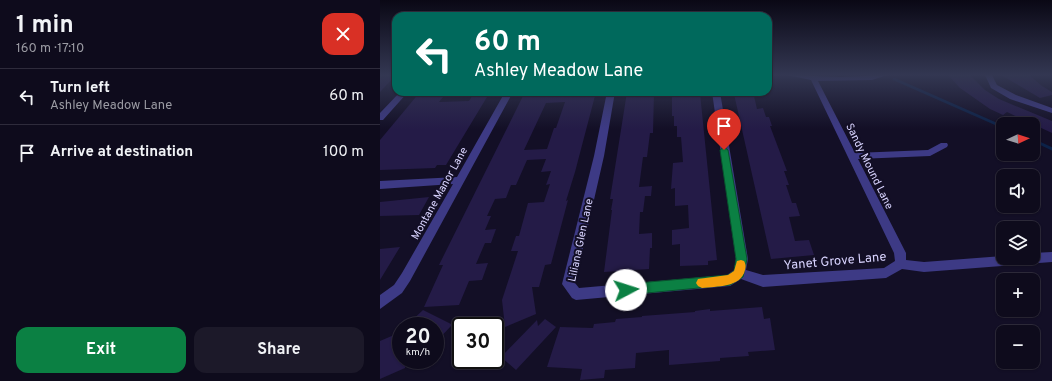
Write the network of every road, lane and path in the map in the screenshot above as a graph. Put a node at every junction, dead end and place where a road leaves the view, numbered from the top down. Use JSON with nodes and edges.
{"nodes":[{"id":1,"x":820,"y":93,"type":"edge"},
{"id":2,"x":1006,"y":93,"type":"edge"},
{"id":3,"x":400,"y":96,"type":"edge"},
{"id":4,"x":507,"y":96,"type":"edge"},
{"id":5,"x":610,"y":96,"type":"edge"},
{"id":6,"x":717,"y":96,"type":"edge"},
{"id":7,"x":1052,"y":111,"type":"edge"},
{"id":8,"x":380,"y":118,"type":"edge"},
{"id":9,"x":944,"y":145,"type":"dead end"},
{"id":10,"x":852,"y":156,"type":"junction"},
{"id":11,"x":460,"y":180,"type":"junction"},
{"id":12,"x":380,"y":185,"type":"edge"},
{"id":13,"x":1052,"y":257,"type":"edge"},
{"id":14,"x":901,"y":264,"type":"junction"},
{"id":15,"x":739,"y":273,"type":"junction"},
{"id":16,"x":382,"y":302,"type":"edge"}],
"edges":[{"from":1,"to":10,"type":"street","name":"Sandy Mound Lane"},
{"from":2,"to":7,"type":"street"},
{"from":3,"to":8,"type":"street"},
{"from":4,"to":11,"type":"street","name":"Montane Manor Lane"},
{"from":5,"to":15,"type":"street","name":"Liliana Glen Lane"},
{"from":6,"to":15,"type":"street"},
{"from":9,"to":10,"type":"street"},
{"from":10,"to":14,"type":"street","name":"Sandy Mound Lane"},
{"from":11,"to":12,"type":"street"},
{"from":11,"to":16,"type":"street","name":"Montane Manor Lane"},
{"from":13,"to":14,"type":"street","name":"Yanet Grove Lane"},
{"from":14,"to":15,"type":"street","name":"Yanet Grove Lane"}]}
